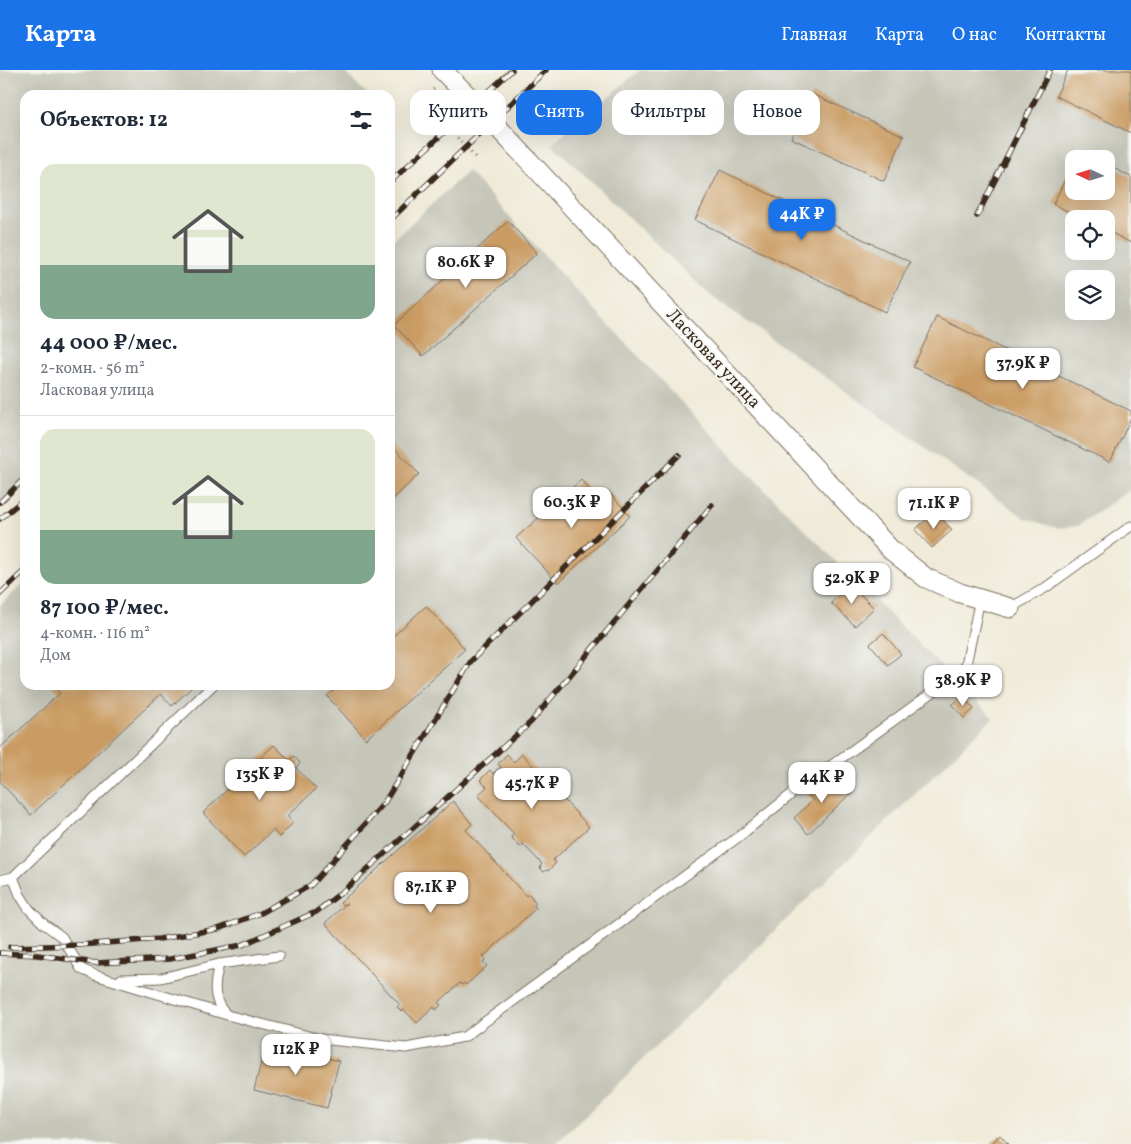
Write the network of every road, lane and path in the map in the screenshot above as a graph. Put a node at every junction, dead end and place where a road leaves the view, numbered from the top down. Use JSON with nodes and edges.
{"nodes":[{"id":1,"x":442,"y":70,"type":"edge"},
{"id":2,"x":455,"y":135,"type":"edge"},
{"id":3,"x":475,"y":157,"type":"dead end"},
{"id":4,"x":1131,"y":526,"type":"edge"},
{"id":5,"x":980,"y":599,"type":"junction"},
{"id":6,"x":1010,"y":608,"type":"joint"},
{"id":7,"x":209,"y":690,"type":"edge"},
{"id":8,"x":13,"y":877,"type":"junction"},
{"id":9,"x":0,"y":880,"type":"edge"},
{"id":10,"x":279,"y":956,"type":"dead end"},
{"id":11,"x":219,"y":964,"type":"junction"},
{"id":12,"x":113,"y":979,"type":"junction"},
{"id":13,"x":228,"y":1014,"type":"junction"}],
"edges":[{"from":1,"to":5,"type":"street","name":"Ласковая улица"},
{"from":2,"to":3,"type":"path"},
{"from":4,"to":6,"type":"lane"},
{"from":5,"to":6,"type":"street","name":"Ласковая улица"},
{"from":5,"to":13,"type":"lane"},
{"from":7,"to":8,"type":"lane"},
{"from":8,"to":9,"type":"lane"},
{"from":8,"to":12,"type":"lane"},
{"from":10,"to":11,"type":"lane"},
{"from":11,"to":12,"type":"lane"},
{"from":11,"to":13,"type":"lane"},
{"from":12,"to":13,"type":"lane"}]}
